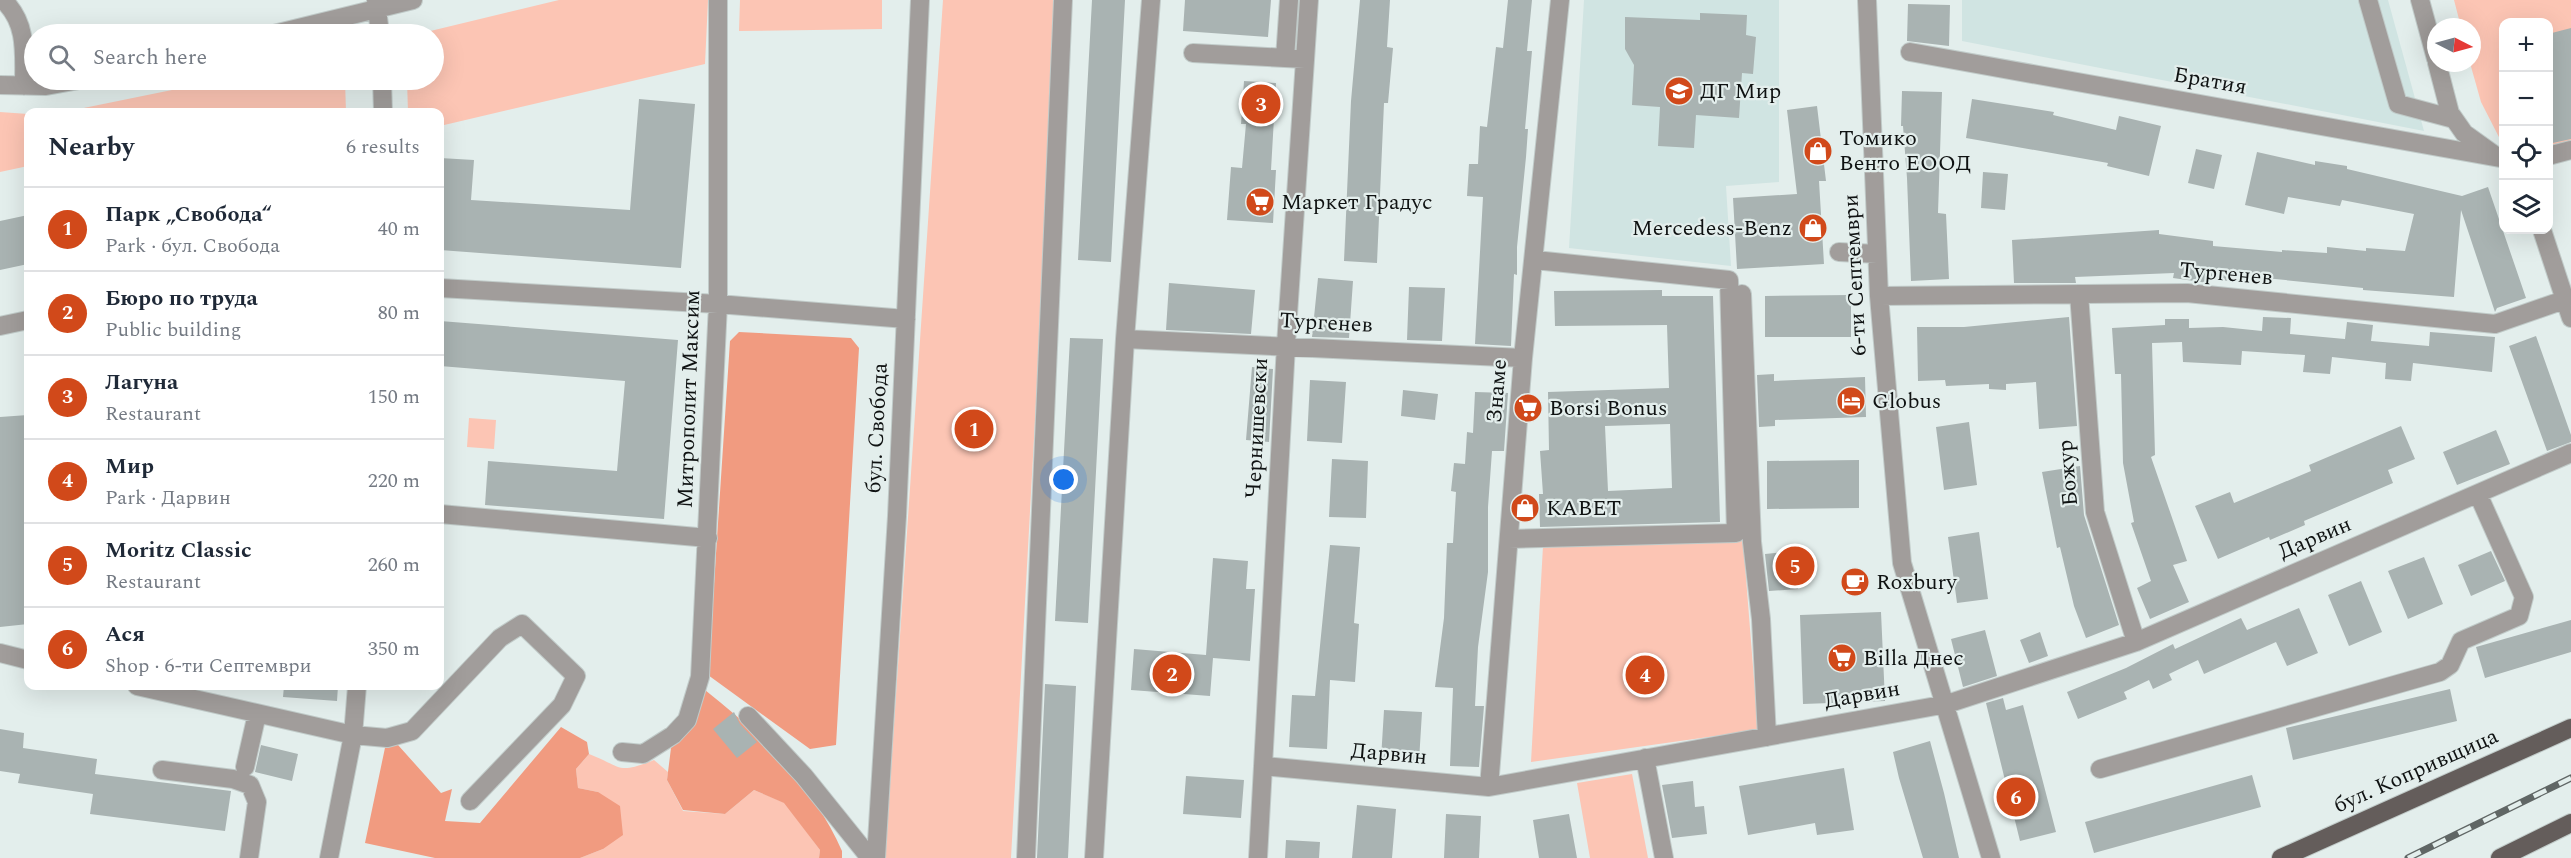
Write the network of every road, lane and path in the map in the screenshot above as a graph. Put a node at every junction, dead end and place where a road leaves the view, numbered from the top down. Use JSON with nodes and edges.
{"nodes":[{"id":1,"x":3,"y":0,"type":"edge"},
{"id":2,"x":414,"y":0,"type":"edge"},
{"id":3,"x":718,"y":0,"type":"edge"},
{"id":4,"x":920,"y":0,"type":"edge"},
{"id":5,"x":1064,"y":0,"type":"edge"},
{"id":6,"x":1151,"y":0,"type":"edge"},
{"id":7,"x":1289,"y":0,"type":"edge"},
{"id":8,"x":1309,"y":0,"type":"edge"},
{"id":9,"x":1560,"y":0,"type":"edge"},
{"id":10,"x":1868,"y":0,"type":"edge"},
{"id":11,"x":2368,"y":0,"type":"edge"},
{"id":12,"x":2420,"y":0,"type":"edge"},
{"id":13,"x":377,"y":4,"type":"edge"},
{"id":14,"x":308,"y":24,"type":"edge"},
{"id":15,"x":379,"y":24,"type":"edge"},
{"id":16,"x":2427,"y":26,"type":"edge"},
{"id":17,"x":1910,"y":52,"type":"dead end"},
{"id":18,"x":1193,"y":53,"type":"dead end"},
{"id":19,"x":1286,"y":58,"type":"junction"},
{"id":20,"x":1305,"y":59,"type":"junction"},
{"id":21,"x":2440,"y":72,"type":"edge"},
{"id":22,"x":0,"y":85,"type":"edge"},
{"id":23,"x":24,"y":86,"type":"joint"},
{"id":24,"x":382,"y":90,"type":"edge"},
{"id":25,"x":383,"y":108,"type":"edge"},
{"id":26,"x":2454,"y":119,"type":"junction"},
{"id":27,"x":2571,"y":150,"type":"edge"},
{"id":28,"x":2553,"y":155,"type":"edge"},
{"id":29,"x":2499,"y":158,"type":"edge"},
{"id":30,"x":2499,"y":159,"type":"edge"},
{"id":31,"x":2543,"y":234,"type":"edge"},
{"id":32,"x":1839,"y":252,"type":"dead end"},
{"id":33,"x":1877,"y":254,"type":"junction"},
{"id":34,"x":1535,"y":260,"type":"junction"},
{"id":35,"x":444,"y":288,"type":"edge"},
{"id":36,"x":1742,"y":294,"type":"dead end"},
{"id":37,"x":2079,"y":294,"type":"junction"},
{"id":38,"x":1879,"y":296,"type":"junction"},
{"id":39,"x":2565,"y":300,"type":"junction"},
{"id":40,"x":718,"y":304,"type":"junction"},
{"id":41,"x":2571,"y":318,"type":"edge"},
{"id":42,"x":906,"y":319,"type":"junction"},
{"id":43,"x":24,"y":322,"type":"edge"},
{"id":44,"x":0,"y":326,"type":"edge"},
{"id":45,"x":1125,"y":339,"type":"junction"},
{"id":46,"x":1286,"y":345,"type":"junction"},
{"id":47,"x":1523,"y":358,"type":"junction"},
{"id":48,"x":2571,"y":453,"type":"edge"},
{"id":49,"x":2478,"y":494,"type":"junction"},
{"id":50,"x":444,"y":514,"type":"edge"},
{"id":51,"x":708,"y":538,"type":"junction"},
{"id":52,"x":1509,"y":539,"type":"junction"},
{"id":53,"x":2136,"y":642,"type":"junction"},
{"id":54,"x":0,"y":653,"type":"edge"},
{"id":55,"x":24,"y":659,"type":"edge"},
{"id":56,"x":154,"y":690,"type":"edge"},
{"id":57,"x":357,"y":690,"type":"edge"},
{"id":58,"x":1947,"y":704,"type":"junction"},
{"id":59,"x":257,"y":714,"type":"junction"},
{"id":60,"x":748,"y":716,"type":"dead end"},
{"id":61,"x":2571,"y":728,"type":"edge"},
{"id":62,"x":353,"y":735,"type":"junction"},
{"id":63,"x":1767,"y":737,"type":"junction"},
{"id":64,"x":621,"y":752,"type":"dead end"},
{"id":65,"x":1645,"y":758,"type":"junction"},
{"id":66,"x":1263,"y":766,"type":"junction"},
{"id":67,"x":245,"y":767,"type":"dead end"},
{"id":68,"x":2100,"y":769,"type":"dead end"},
{"id":69,"x":162,"y":770,"type":"dead end"},
{"id":70,"x":1489,"y":787,"type":"junction"},
{"id":71,"x":470,"y":801,"type":"dead end"},
{"id":72,"x":2571,"y":823,"type":"edge"},
{"id":73,"x":249,"y":858,"type":"edge"},
{"id":74,"x":329,"y":858,"type":"edge"},
{"id":75,"x":870,"y":858,"type":"edge"},
{"id":76,"x":876,"y":858,"type":"edge"},
{"id":77,"x":1026,"y":858,"type":"edge"},
{"id":78,"x":1095,"y":858,"type":"edge"},
{"id":79,"x":1258,"y":858,"type":"edge"},
{"id":80,"x":1664,"y":858,"type":"edge"},
{"id":81,"x":1991,"y":858,"type":"edge"},
{"id":82,"x":2281,"y":858,"type":"edge"},
{"id":83,"x":2500,"y":858,"type":"edge"}],
"edges":[{"from":1,"to":23,"type":"street"},
{"from":2,"to":13,"type":"street"},
{"from":3,"to":40,"type":"street","name":"Митрополит Максим"},
{"from":4,"to":42,"type":"street","name":"бул. Свобода"},
{"from":5,"to":77,"type":"street"},
{"from":6,"to":45,"type":"street"},
{"from":7,"to":19,"type":"street"},
{"from":8,"to":20,"type":"street","name":"Чернишевски"},
{"from":9,"to":34,"type":"street","name":"Знаме"},
{"from":10,"to":33,"type":"street","name":"6-ти Септември"},
{"from":11,"to":26,"type":"street"},
{"from":12,"to":16,"type":"street"},
{"from":13,"to":14,"type":"street"},
{"from":13,"to":15,"type":"street"},
{"from":17,"to":30,"type":"street","name":"Братия"},
{"from":18,"to":19,"type":"street"},
{"from":19,"to":20,"type":"street"},
{"from":20,"to":46,"type":"street","name":"Чернишевски"},
{"from":21,"to":26,"type":"street"},
{"from":22,"to":23,"type":"street"},
{"from":24,"to":25,"type":"street"},
{"from":26,"to":29,"type":"street"},
{"from":27,"to":28,"type":"street"},
{"from":31,"to":39,"type":"street"},
{"from":32,"to":33,"type":"street"},
{"from":33,"to":38,"type":"street","name":"6-ти Септември"},
{"from":34,"to":47,"type":"street","name":"Знаме"},
{"from":34,"to":52,"type":"street"},
{"from":35,"to":40,"type":"street"},
{"from":36,"to":63,"type":"street"},
{"from":37,"to":38,"type":"street","name":"Тургенев"},
{"from":37,"to":39,"type":"street","name":"Тургенев"},
{"from":37,"to":53,"type":"street","name":"Божур"},
{"from":38,"to":58,"type":"street","name":"6-ти Септември"},
{"from":39,"to":41,"type":"street"},
{"from":40,"to":42,"type":"street"},
{"from":40,"to":51,"type":"street","name":"Митрополит Максим"},
{"from":42,"to":76,"type":"street","name":"бул. Свобода"},
{"from":43,"to":44,"type":"street"},
{"from":45,"to":46,"type":"street","name":"Тургенев"},
{"from":45,"to":78,"type":"street"},
{"from":46,"to":47,"type":"street","name":"Тургенев"},
{"from":46,"to":66,"type":"street","name":"Чернишевски"},
{"from":47,"to":52,"type":"street","name":"Знаме"},
{"from":48,"to":49,"type":"street","name":"Дарвин"},
{"from":49,"to":53,"type":"street","name":"Дарвин"},
{"from":49,"to":68,"type":"street"},
{"from":50,"to":51,"type":"street"},
{"from":51,"to":64,"type":"street","name":"Митрополит Максим"},
{"from":52,"to":70,"type":"street","name":"Знаме"},
{"from":53,"to":58,"type":"street","name":"Дарвин"},
{"from":54,"to":55,"type":"street"},
{"from":56,"to":59,"type":"street"},
{"from":57,"to":62,"type":"street"},
{"from":58,"to":63,"type":"street","name":"Дарвин"},
{"from":58,"to":81,"type":"street","name":"6-ти Септември"},
{"from":59,"to":62,"type":"street"},
{"from":59,"to":67,"type":"street"},
{"from":60,"to":75,"type":"street"},
{"from":61,"to":82,"type":"main road","name":"бул. Копривщица"},
{"from":62,"to":71,"type":"street"},
{"from":62,"to":74,"type":"street"},
{"from":63,"to":65,"type":"street","name":"Дарвин"},
{"from":65,"to":70,"type":"street","name":"Дарвин"},
{"from":65,"to":80,"type":"street"},
{"from":66,"to":70,"type":"street","name":"Дарвин"},
{"from":66,"to":79,"type":"street","name":"Чернишевски"},
{"from":69,"to":73,"type":"street"},
{"from":72,"to":83,"type":"main road"}]}
